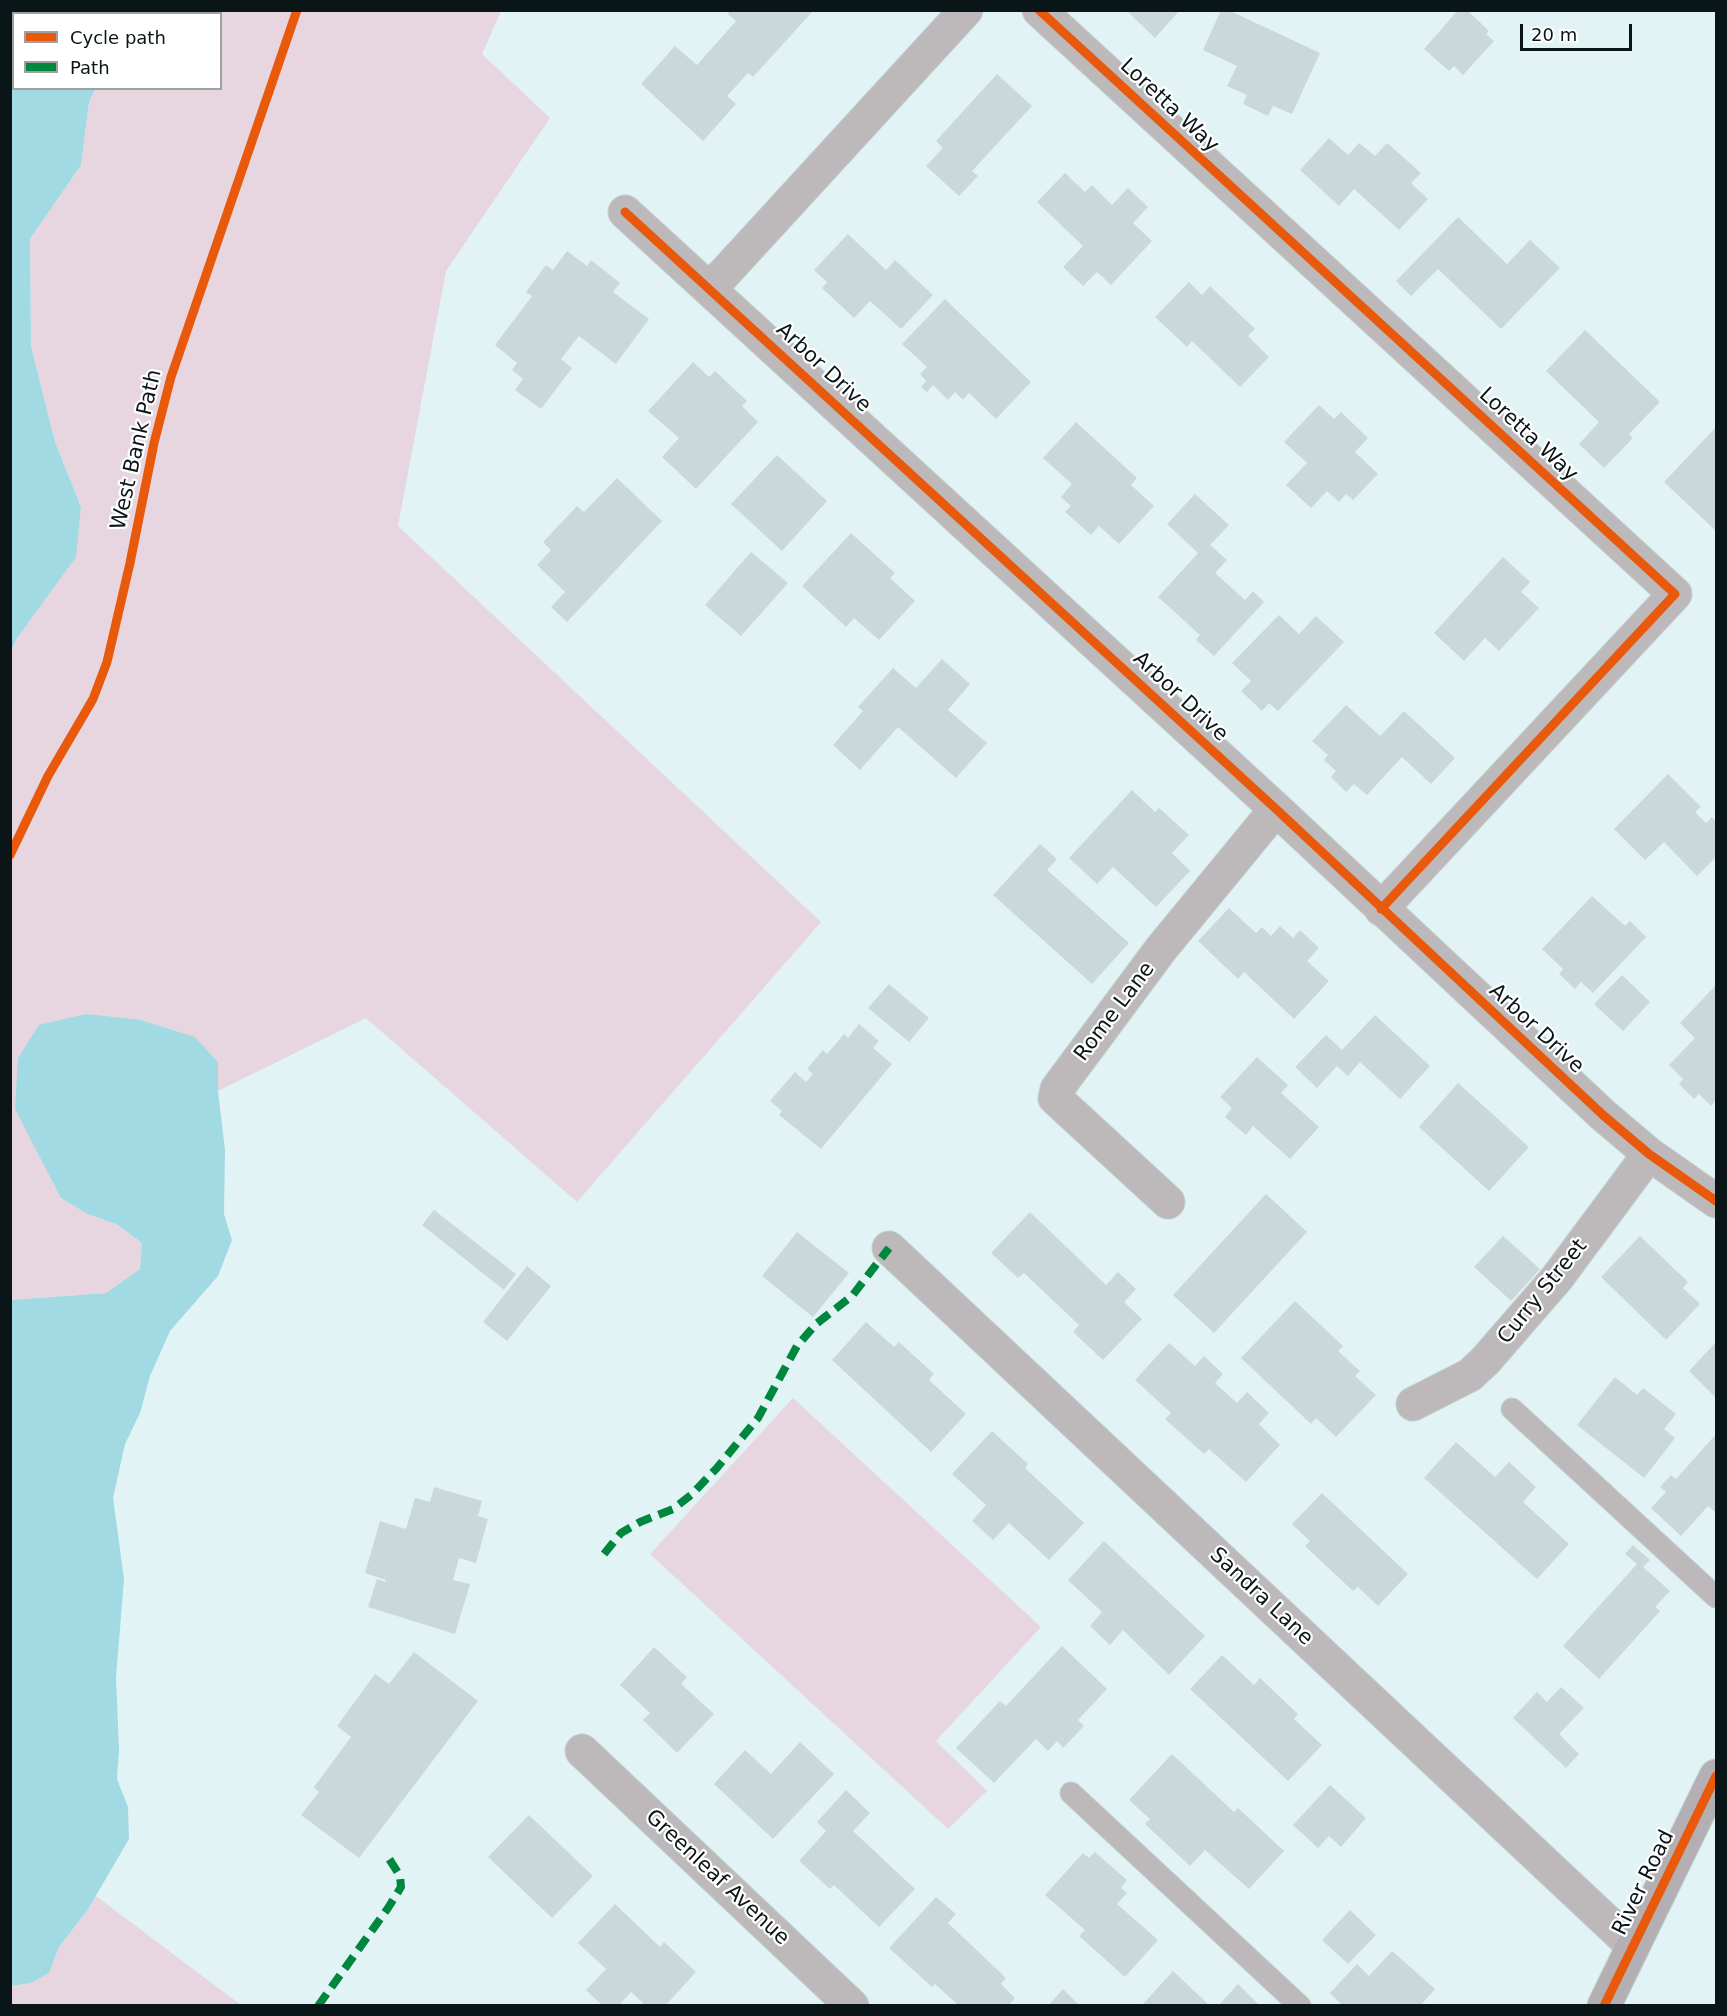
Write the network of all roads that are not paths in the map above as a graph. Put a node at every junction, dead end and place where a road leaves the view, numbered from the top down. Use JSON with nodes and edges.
{"nodes":[{"id":1,"x":966,"y":10,"type":"edge"},
{"id":2,"x":1039,"y":10,"type":"edge"},
{"id":3,"x":625,"y":213,"type":"dead end"},
{"id":4,"x":710,"y":289,"type":"junction"},
{"id":5,"x":1276,"y":809,"type":"junction"},
{"id":6,"x":1381,"y":909,"type":"junction"},
{"id":7,"x":1649,"y":1154,"type":"junction"},
{"id":8,"x":1716,"y":1201,"type":"edge"},
{"id":9,"x":1168,"y":1202,"type":"dead end"},
{"id":10,"x":889,"y":1248,"type":"dead end"},
{"id":11,"x":1413,"y":1404,"type":"dead end"},
{"id":12,"x":1512,"y":1409,"type":"dead end"},
{"id":13,"x":1716,"y":1597,"type":"edge"},
{"id":14,"x":582,"y":1751,"type":"dead end"},
{"id":15,"x":1716,"y":1776,"type":"edge"},
{"id":16,"x":1071,"y":1793,"type":"dead end"},
{"id":17,"x":1633,"y":1946,"type":"junction"},
{"id":18,"x":852,"y":2006,"type":"edge"},
{"id":19,"x":1300,"y":2006,"type":"edge"},
{"id":20,"x":1604,"y":2006,"type":"edge"}],
"edges":[{"from":1,"to":4,"type":"street"},
{"from":2,"to":6,"type":"street","name":"Loretta Way"},
{"from":3,"to":4,"type":"street","name":"Arbor Drive"},
{"from":4,"to":5,"type":"street","name":"Arbor Drive"},
{"from":5,"to":6,"type":"street","name":"Arbor Drive"},
{"from":5,"to":9,"type":"street","name":"Rome Lane"},
{"from":6,"to":7,"type":"street","name":"Arbor Drive"},
{"from":7,"to":8,"type":"street","name":"Arbor Drive"},
{"from":7,"to":11,"type":"street","name":"Curry Street"},
{"from":10,"to":17,"type":"street","name":"Sandra Lane"},
{"from":12,"to":13,"type":"lane"},
{"from":14,"to":18,"type":"street","name":"Greenleaf Avenue"},
{"from":15,"to":17,"type":"main road","name":"River Road"},
{"from":16,"to":19,"type":"lane"},
{"from":17,"to":20,"type":"main road","name":"River Road"}]}
